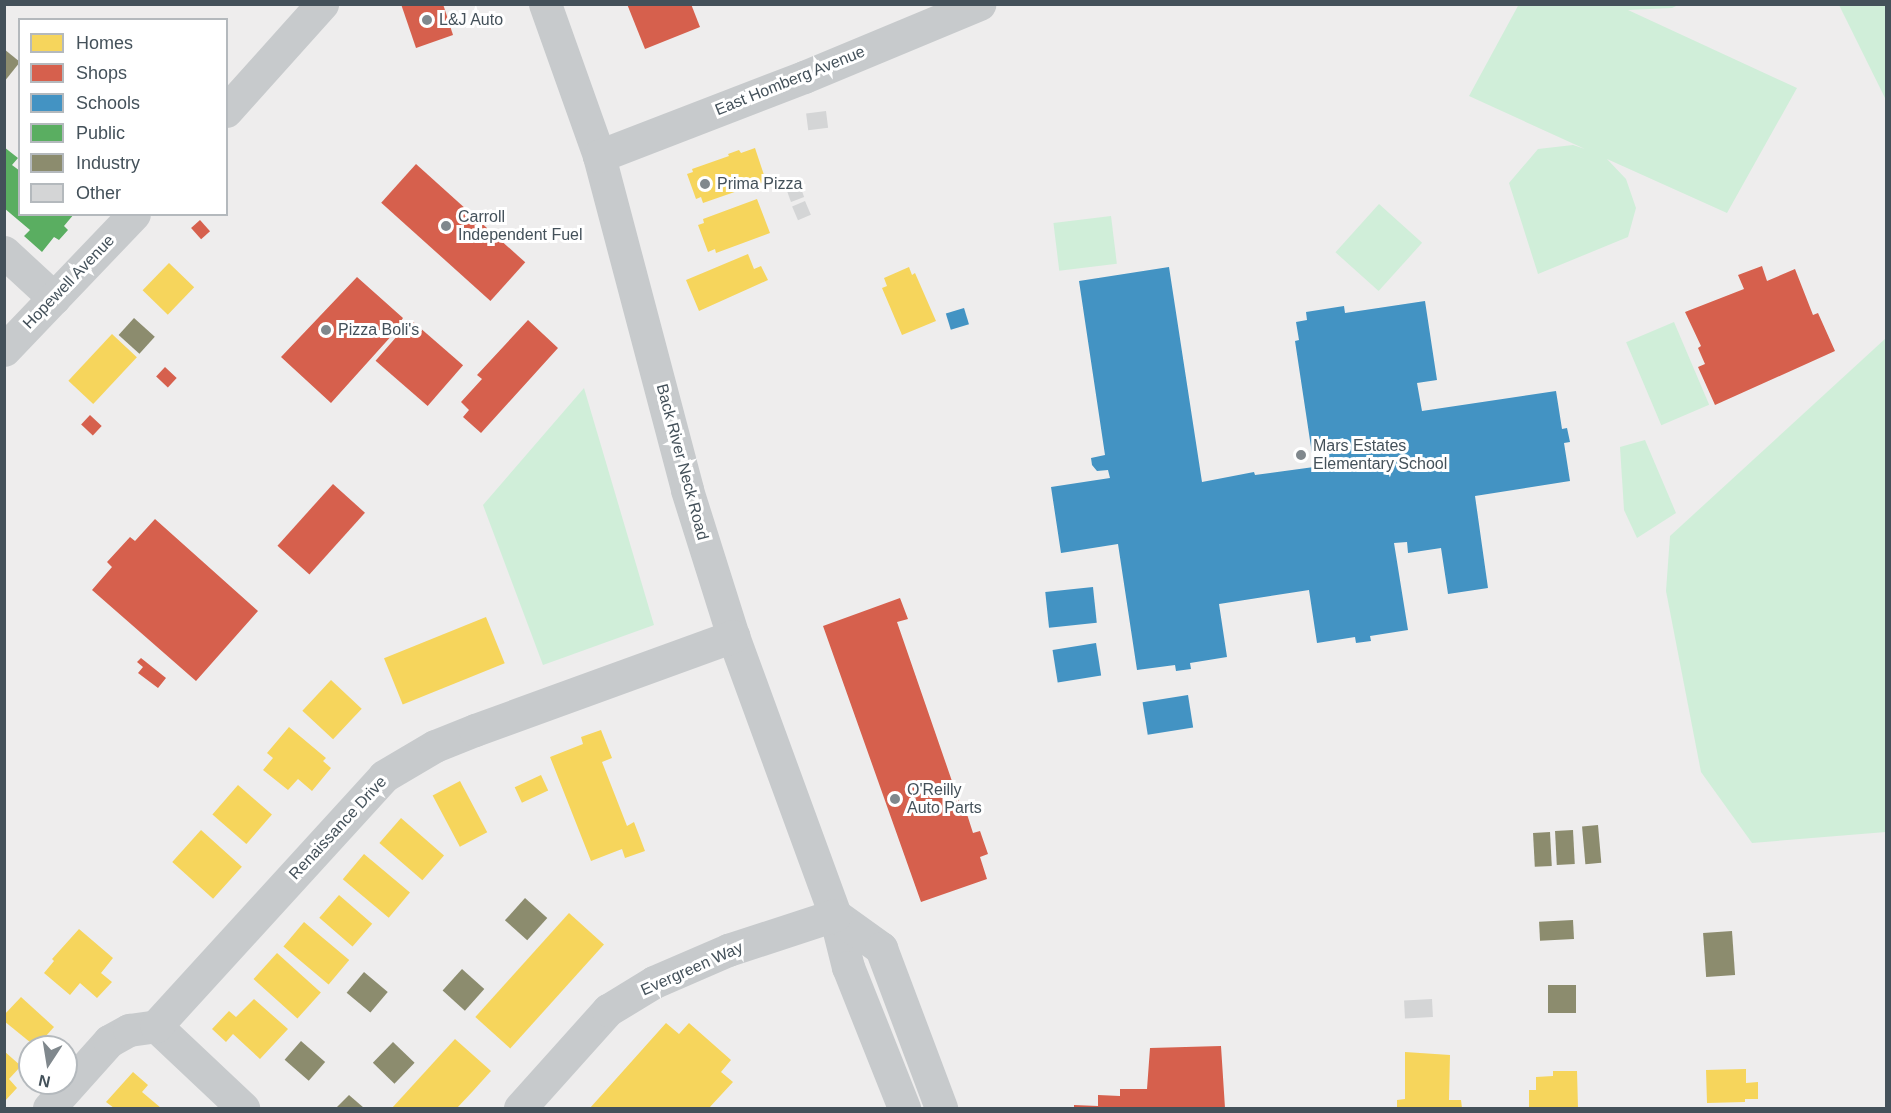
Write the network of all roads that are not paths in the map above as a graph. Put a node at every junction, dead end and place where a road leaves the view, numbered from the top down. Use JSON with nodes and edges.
{"nodes":[{"id":1,"x":322,"y":4,"type":"edge"},
{"id":2,"x":545,"y":4,"type":"edge"},
{"id":3,"x":979,"y":4,"type":"edge"},
{"id":4,"x":228,"y":109,"type":"edge"},
{"id":5,"x":599,"y":156,"type":"junction"},
{"id":6,"x":132,"y":216,"type":"edge"},
{"id":7,"x":4,"y":252,"type":"edge"},
{"id":8,"x":54,"y":298,"type":"junction"},
{"id":9,"x":4,"y":350,"type":"edge"},
{"id":10,"x":733,"y":636,"type":"junction"},
{"id":11,"x":836,"y":915,"type":"junction"},
{"id":12,"x":156,"y":1026,"type":"junction"},
{"id":13,"x":49,"y":1108,"type":"edge"},
{"id":14,"x":243,"y":1108,"type":"edge"},
{"id":15,"x":520,"y":1108,"type":"edge"},
{"id":16,"x":904,"y":1108,"type":"edge"},
{"id":17,"x":942,"y":1108,"type":"edge"}],
"edges":[{"from":1,"to":4,"type":"street"},
{"from":2,"to":5,"type":"street","name":"Back River Neck Road"},
{"from":3,"to":5,"type":"street","name":"East Homberg Avenue"},
{"from":5,"to":10,"type":"street","name":"Back River Neck Road"},
{"from":6,"to":8,"type":"street","name":"Hopewell Avenue"},
{"from":7,"to":8,"type":"street"},
{"from":8,"to":9,"type":"street","name":"Hopewell Avenue"},
{"from":10,"to":11,"type":"street","name":"Back River Neck Road"},
{"from":10,"to":12,"type":"street","name":"Renaissance Drive"},
{"from":11,"to":15,"type":"street","name":"Evergreen Way"},
{"from":11,"to":16,"type":"street","name":"Back River Neck Road"},
{"from":11,"to":17,"type":"street"},
{"from":12,"to":13,"type":"street"},
{"from":12,"to":14,"type":"street"}]}
